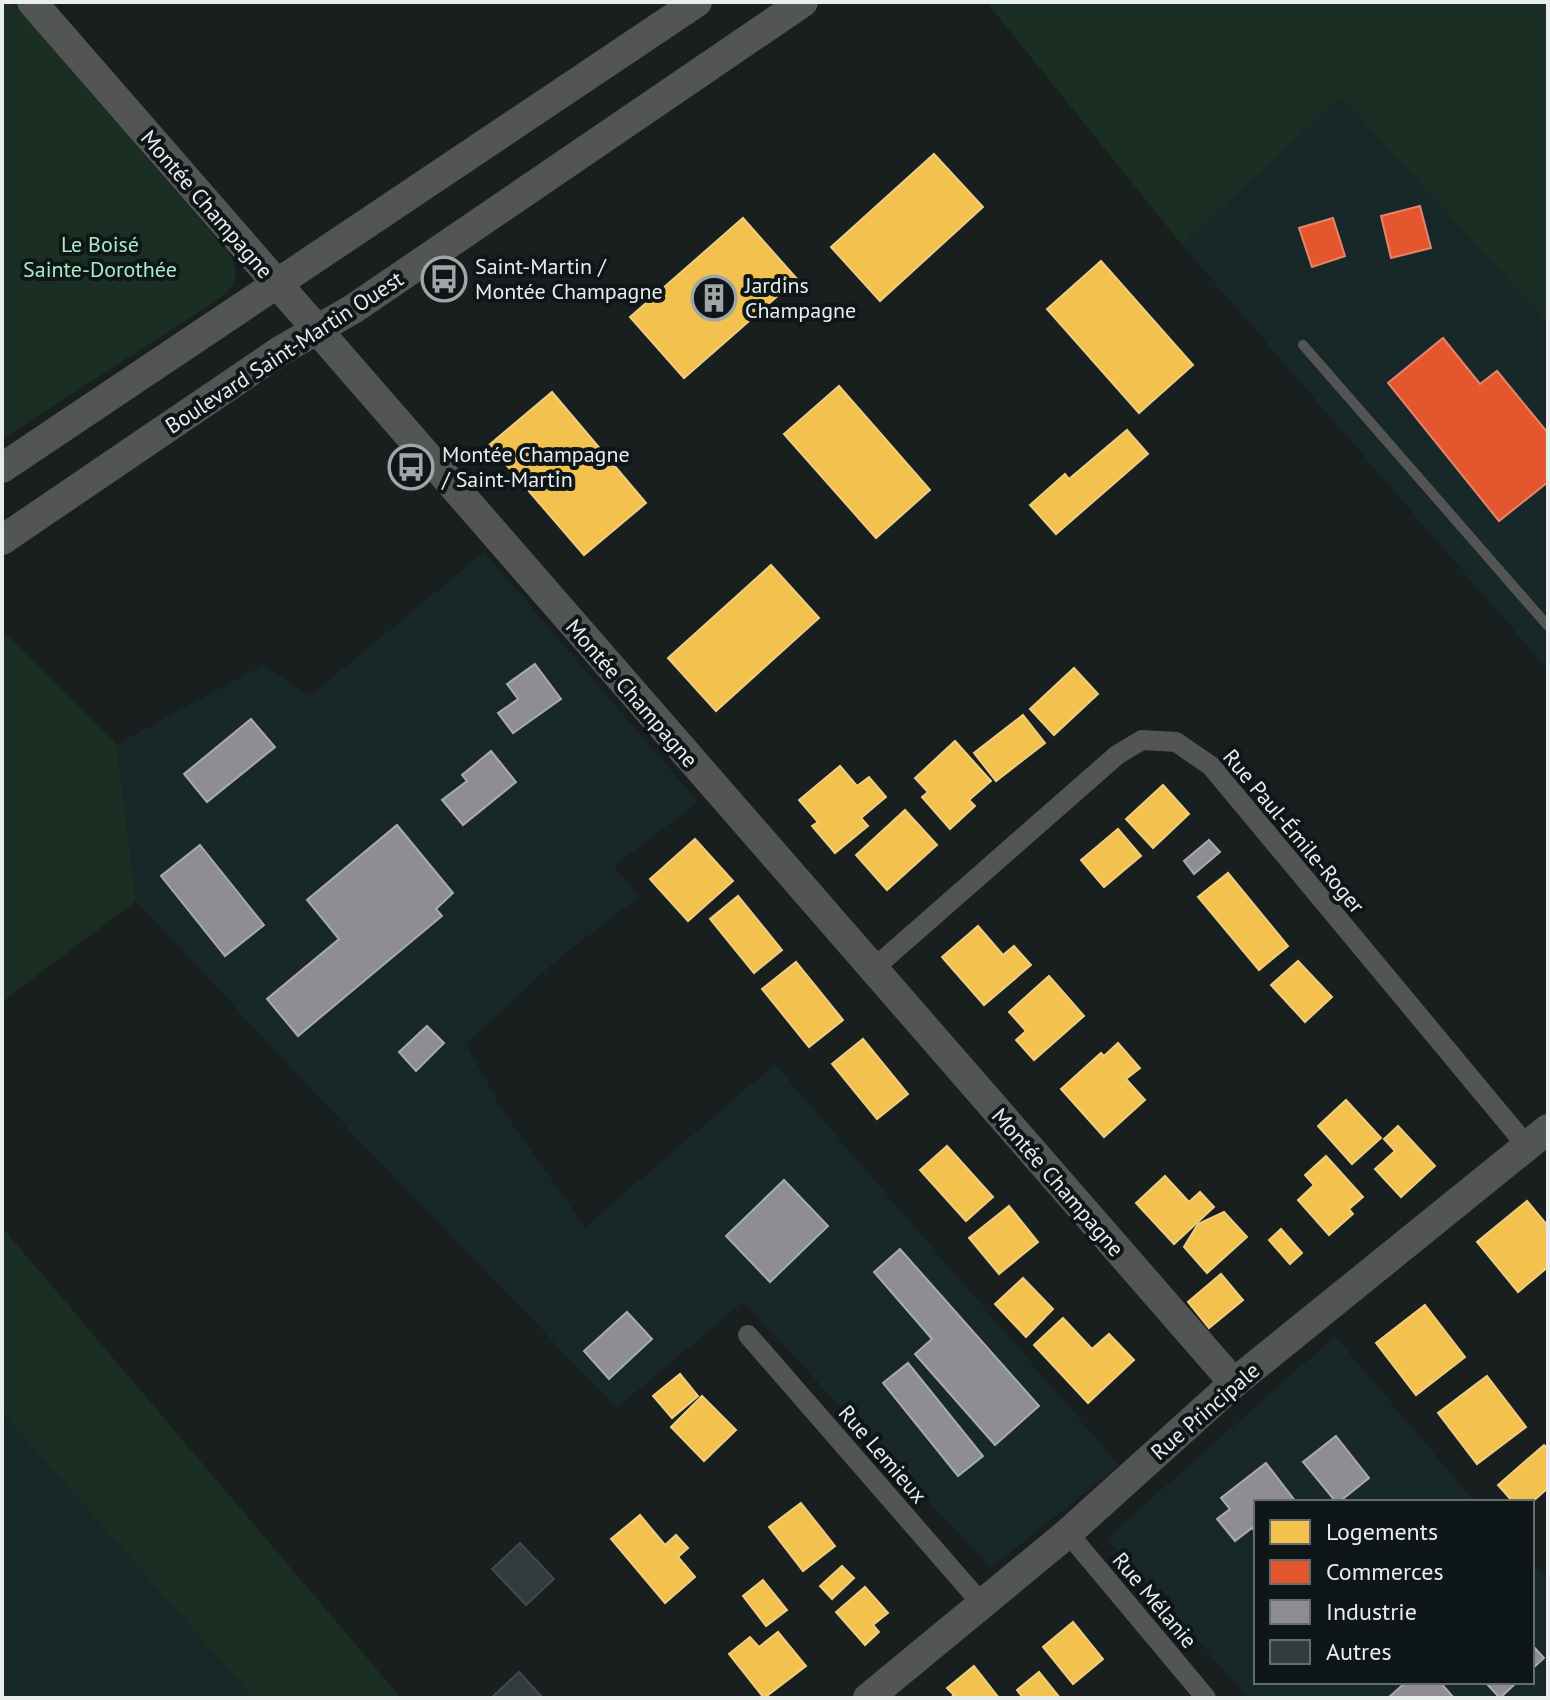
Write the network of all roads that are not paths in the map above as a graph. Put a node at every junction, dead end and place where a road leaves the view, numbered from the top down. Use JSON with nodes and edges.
{"nodes":[{"id":1,"x":32,"y":2,"type":"edge"},
{"id":2,"x":697,"y":2,"type":"edge"},
{"id":3,"x":803,"y":2,"type":"edge"},
{"id":4,"x":276,"y":284,"type":"junction"},
{"id":5,"x":316,"y":330,"type":"junction"},
{"id":6,"x":1303,"y":345,"type":"dead end"},
{"id":7,"x":2,"y":468,"type":"edge"},
{"id":8,"x":2,"y":540,"type":"edge"},
{"id":9,"x":1548,"y":626,"type":"edge"},
{"id":10,"x":873,"y":969,"type":"junction"},
{"id":11,"x":1537,"y":1137,"type":"edge"},
{"id":12,"x":748,"y":1335,"type":"dead end"},
{"id":13,"x":1234,"y":1383,"type":"junction"},
{"id":14,"x":1068,"y":1533,"type":"junction"},
{"id":15,"x":982,"y":1604,"type":"junction"},
{"id":16,"x":868,"y":1698,"type":"edge"},
{"id":17,"x":1206,"y":1698,"type":"edge"}],
"edges":[{"from":1,"to":4,"type":"street","name":"Montée Champagne"},
{"from":2,"to":4,"type":"street"},
{"from":3,"to":5,"type":"street","name":"Boulevard Saint-Martin Ouest"},
{"from":4,"to":5,"type":"street","name":"Montée Champagne"},
{"from":4,"to":7,"type":"street"},
{"from":5,"to":8,"type":"street","name":"Boulevard Saint-Martin Ouest"},
{"from":5,"to":10,"type":"street","name":"Montée Champagne"},
{"from":6,"to":9,"type":"lane"},
{"from":10,"to":11,"type":"street","name":"Rue Paul-Émile-Roger"},
{"from":10,"to":13,"type":"street","name":"Montée Champagne"},
{"from":11,"to":13,"type":"street","name":"Rue Principale"},
{"from":12,"to":15,"type":"street","name":"Rue Lemieux"},
{"from":13,"to":14,"type":"street","name":"Rue Principale"},
{"from":14,"to":15,"type":"street","name":"Rue Principale"},
{"from":14,"to":17,"type":"street","name":"Rue Mélanie"},
{"from":15,"to":16,"type":"street","name":"Rue Principale"}]}
